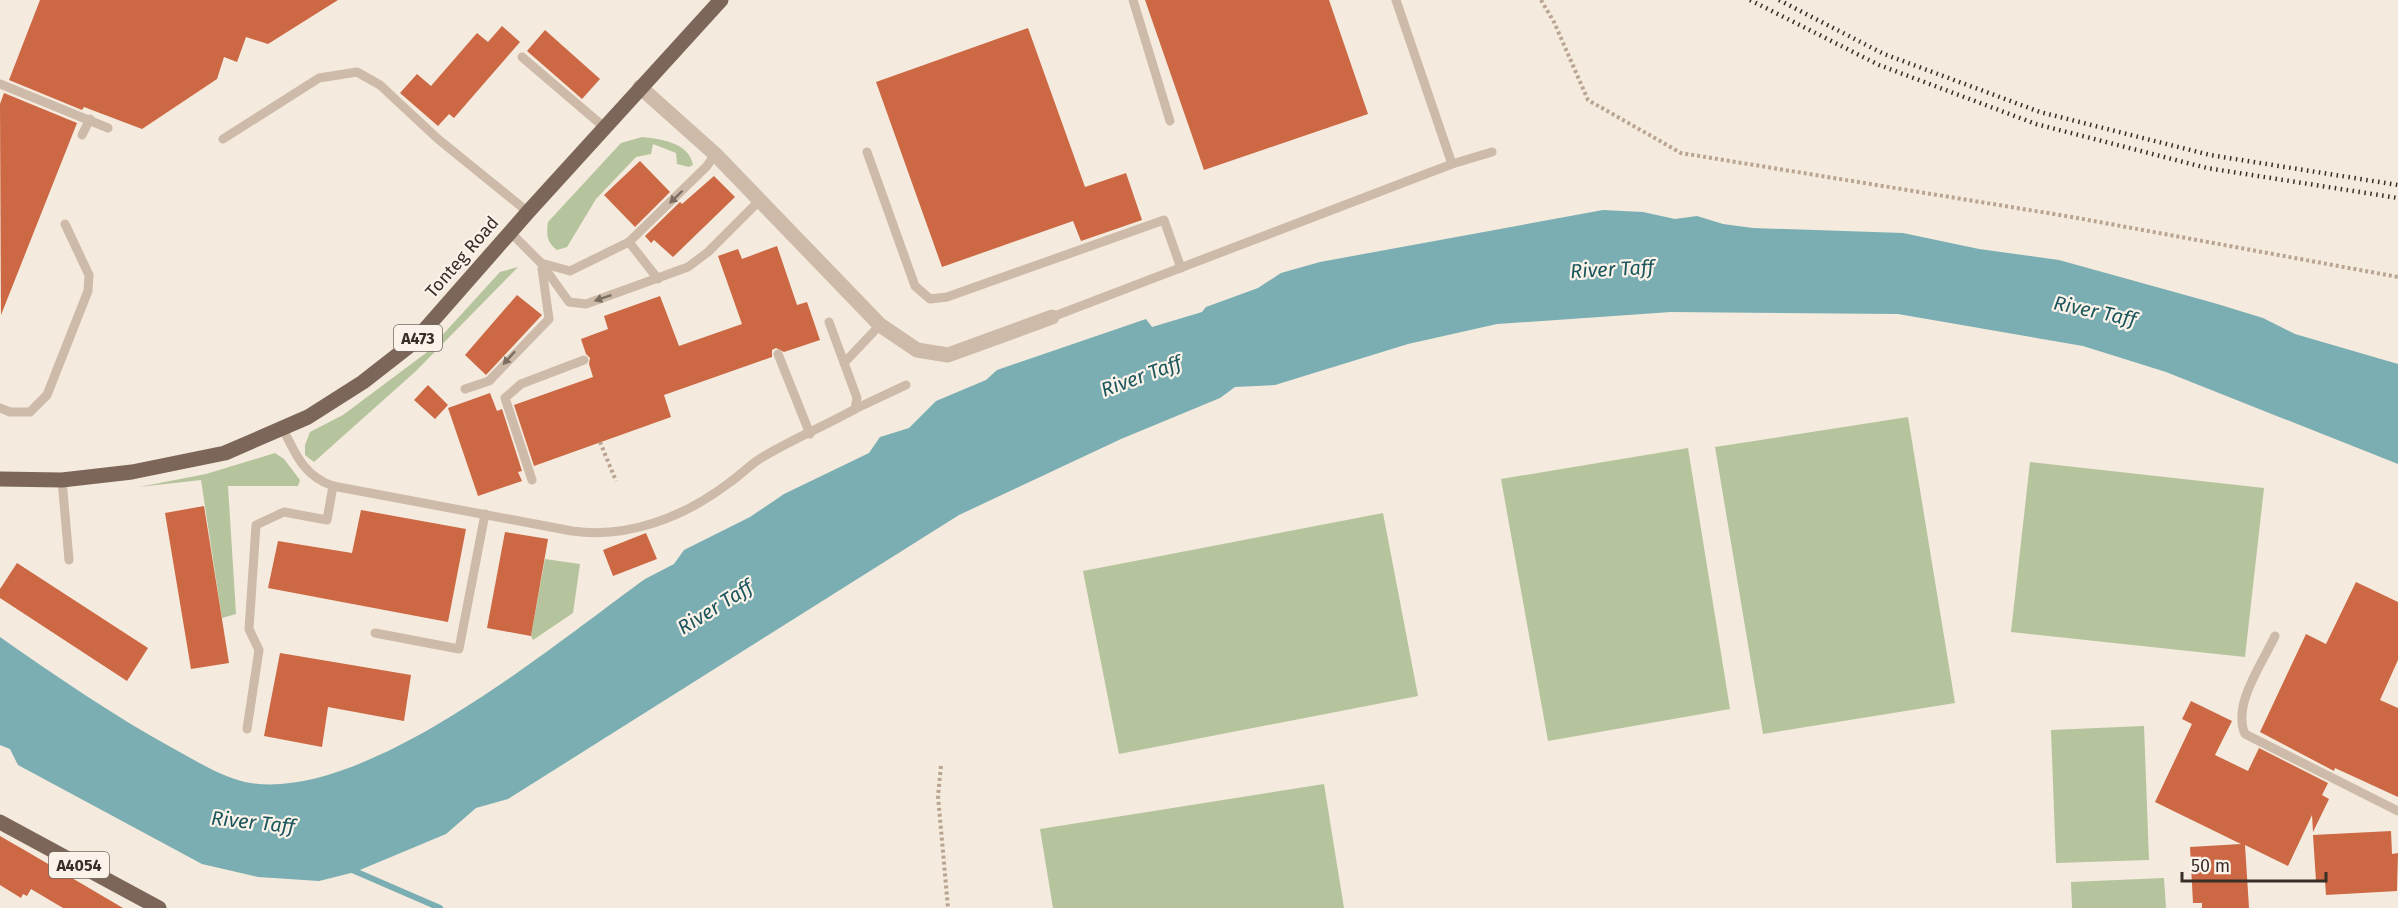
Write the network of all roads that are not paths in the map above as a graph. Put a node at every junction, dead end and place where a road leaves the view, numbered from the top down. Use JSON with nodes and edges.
{"nodes":[{"id":1,"x":721,"y":0,"type":"edge"},
{"id":2,"x":1133,"y":0,"type":"edge"},
{"id":3,"x":1396,"y":0,"type":"edge"},
{"id":4,"x":522,"y":57,"type":"dead end"},
{"id":5,"x":0,"y":84,"type":"edge"},
{"id":6,"x":640,"y":87,"type":"junction"},
{"id":7,"x":90,"y":119,"type":"junction"},
{"id":8,"x":1170,"y":121,"type":"dead end"},
{"id":9,"x":604,"y":126,"type":"junction"},
{"id":10,"x":108,"y":128,"type":"dead end"},
{"id":11,"x":82,"y":135,"type":"dead end"},
{"id":12,"x":223,"y":139,"type":"dead end"},
{"id":13,"x":867,"y":152,"type":"dead end"},
{"id":14,"x":1492,"y":152,"type":"dead end"},
{"id":15,"x":715,"y":154,"type":"junction"},
{"id":16,"x":1452,"y":164,"type":"junction"},
{"id":17,"x":760,"y":200,"type":"junction"},
{"id":18,"x":528,"y":212,"type":"junction"},
{"id":19,"x":65,"y":224,"type":"dead end"},
{"id":20,"x":510,"y":232,"type":"junction"},
{"id":21,"x":629,"y":243,"type":"junction"},
{"id":22,"x":541,"y":263,"type":"junction"},
{"id":23,"x":1181,"y":268,"type":"junction"},
{"id":24,"x":658,"y":279,"type":"junction"},
{"id":25,"x":1052,"y":317,"type":"joint"},
{"id":26,"x":829,"y":322,"type":"dead end"},
{"id":27,"x":880,"y":325,"type":"junction"},
{"id":28,"x":778,"y":354,"type":"dead end"},
{"id":29,"x":584,"y":360,"type":"dead end"},
{"id":30,"x":844,"y":363,"type":"junction"},
{"id":31,"x":906,"y":385,"type":"dead end"},
{"id":32,"x":465,"y":389,"type":"dead end"},
{"id":33,"x":0,"y":408,"type":"edge"},
{"id":34,"x":855,"y":409,"type":"junction"},
{"id":35,"x":283,"y":429,"type":"junction"},
{"id":36,"x":810,"y":434,"type":"junction"},
{"id":37,"x":0,"y":479,"type":"edge"},
{"id":38,"x":62,"y":480,"type":"junction"},
{"id":39,"x":532,"y":480,"type":"dead end"},
{"id":40,"x":333,"y":486,"type":"junction"},
{"id":41,"x":485,"y":514,"type":"junction"},
{"id":42,"x":69,"y":560,"type":"dead end"},
{"id":43,"x":375,"y":633,"type":"dead end"},
{"id":44,"x":2275,"y":636,"type":"dead end"},
{"id":45,"x":247,"y":729,"type":"dead end"},
{"id":46,"x":2398,"y":811,"type":"edge"},
{"id":47,"x":0,"y":822,"type":"edge"},
{"id":48,"x":159,"y":908,"type":"edge"}],
"edges":[{"from":1,"to":6,"type":"main road","name":"Tonteg Road","number":"A473"},
{"from":2,"to":8,"type":"lane"},
{"from":3,"to":16,"type":"lane"},
{"from":4,"to":9,"type":"lane"},
{"from":5,"to":7,"type":"lane"},
{"from":6,"to":9,"type":"main road","name":"Tonteg Road","number":"A473"},
{"from":6,"to":15,"type":"street"},
{"from":7,"to":10,"type":"lane"},
{"from":7,"to":11,"type":"lane"},
{"from":9,"to":18,"type":"main road","name":"Tonteg Road","number":"A473"},
{"from":12,"to":18,"type":"lane"},
{"from":13,"to":23,"type":"lane"},
{"from":14,"to":16,"type":"lane"},
{"from":15,"to":17,"type":"street"},
{"from":15,"to":21,"type":"lane","one_way":true},
{"from":16,"to":23,"type":"lane"},
{"from":17,"to":24,"type":"lane"},
{"from":17,"to":27,"type":"street"},
{"from":18,"to":20,"type":"main road","name":"Tonteg Road","number":"A473"},
{"from":19,"to":33,"type":"lane"},
{"from":20,"to":22,"type":"lane"},
{"from":20,"to":35,"type":"main road","name":"Tonteg Road","number":"A473"},
{"from":21,"to":22,"type":"lane"},
{"from":21,"to":24,"type":"lane"},
{"from":24,"to":22,"type":"lane","one_way":true},
{"from":22,"to":32,"type":"lane","one_way":true},
{"from":23,"to":25,"type":"lane"},
{"from":25,"to":27,"type":"street"},
{"from":26,"to":30,"type":"lane"},
{"from":27,"to":30,"type":"lane"},
{"from":28,"to":36,"type":"lane"},
{"from":29,"to":39,"type":"lane"},
{"from":30,"to":34,"type":"lane"},
{"from":31,"to":34,"type":"lane"},
{"from":34,"to":36,"type":"lane"},
{"from":35,"to":38,"type":"main road","name":"Tonteg Road","number":"A473"},
{"from":35,"to":40,"type":"lane"},
{"from":36,"to":41,"type":"lane"},
{"from":37,"to":38,"type":"main road","name":"Tonteg Road","number":"A473"},
{"from":38,"to":42,"type":"lane"},
{"from":40,"to":41,"type":"lane"},
{"from":40,"to":45,"type":"lane"},
{"from":41,"to":43,"type":"lane"},
{"from":44,"to":46,"type":"lane"},
{"from":47,"to":48,"type":"main road","number":"A4054"}]}
